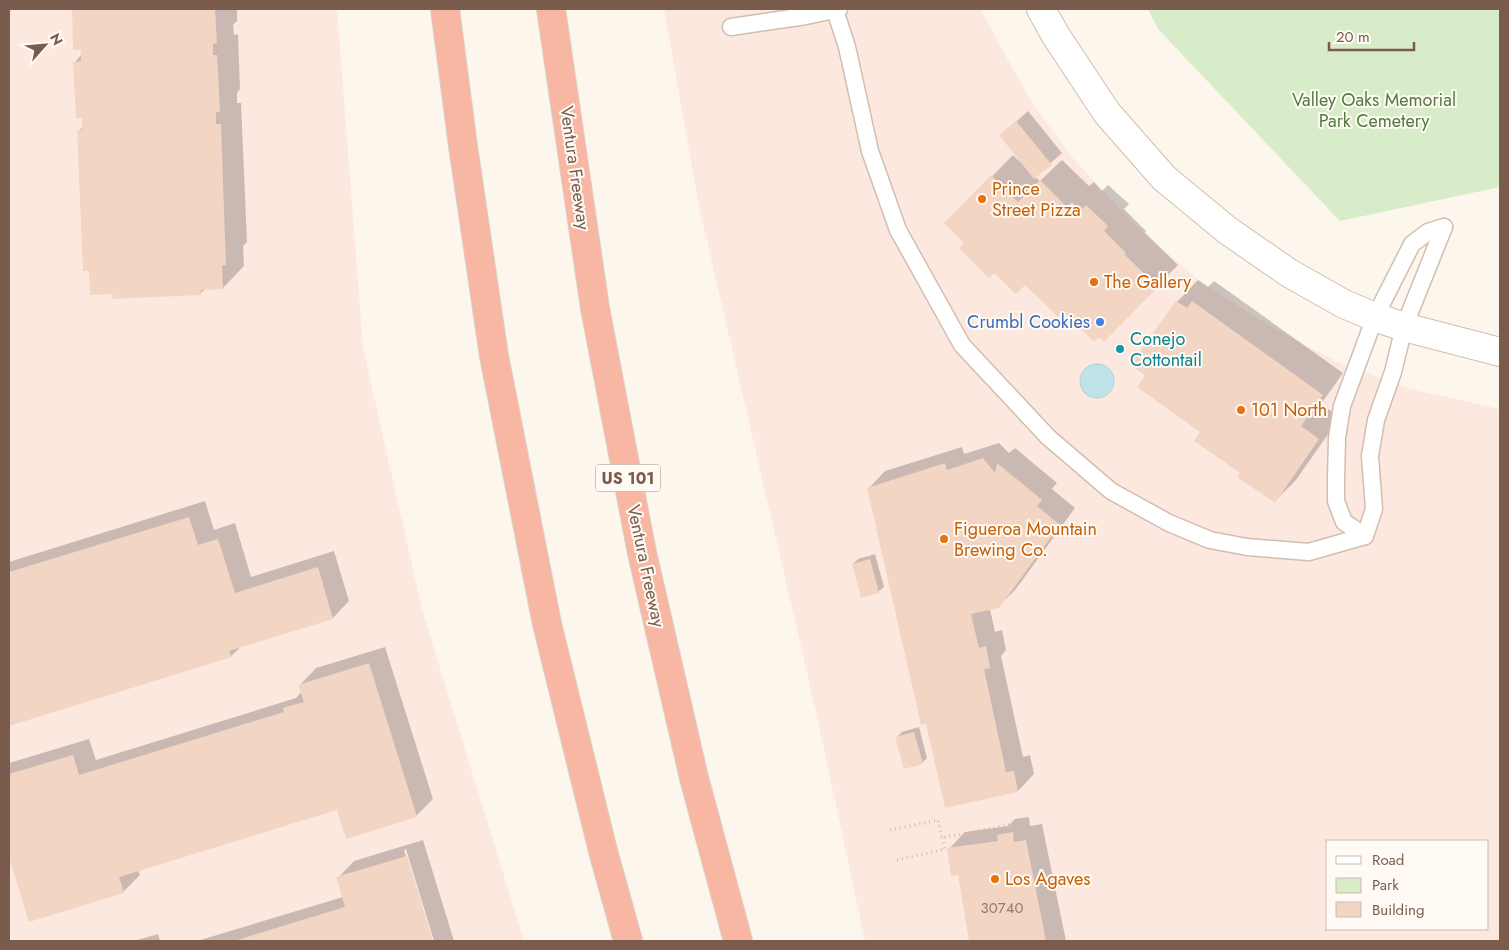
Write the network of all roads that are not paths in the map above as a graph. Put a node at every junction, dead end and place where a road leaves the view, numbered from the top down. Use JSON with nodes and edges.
{"nodes":[{"id":1,"x":445,"y":9,"type":"edge"},
{"id":2,"x":551,"y":9,"type":"edge"},
{"id":3,"x":837,"y":9,"type":"edge"},
{"id":4,"x":1041,"y":9,"type":"edge"},
{"id":5,"x":731,"y":27,"type":"dead end"},
{"id":6,"x":1375,"y":317,"type":"junction"},
{"id":7,"x":1404,"y":326,"type":"junction"},
{"id":8,"x":1500,"y":352,"type":"edge"},
{"id":9,"x":1365,"y":536,"type":"junction"},
{"id":10,"x":628,"y":941,"type":"edge"},
{"id":11,"x":738,"y":941,"type":"edge"}],
"edges":[{"from":1,"to":10,"type":"highway"},
{"from":2,"to":11,"type":"highway","name":"Ventura Freeway","number":"US 101"},
{"from":3,"to":5,"type":"lane"},
{"from":3,"to":9,"type":"lane"},
{"from":4,"to":6,"type":"street"},
{"from":6,"to":7,"type":"street"},
{"from":6,"to":7,"type":"lane"},
{"from":6,"to":9,"type":"lane"},
{"from":7,"to":8,"type":"street"},
{"from":7,"to":9,"type":"lane"}]}
